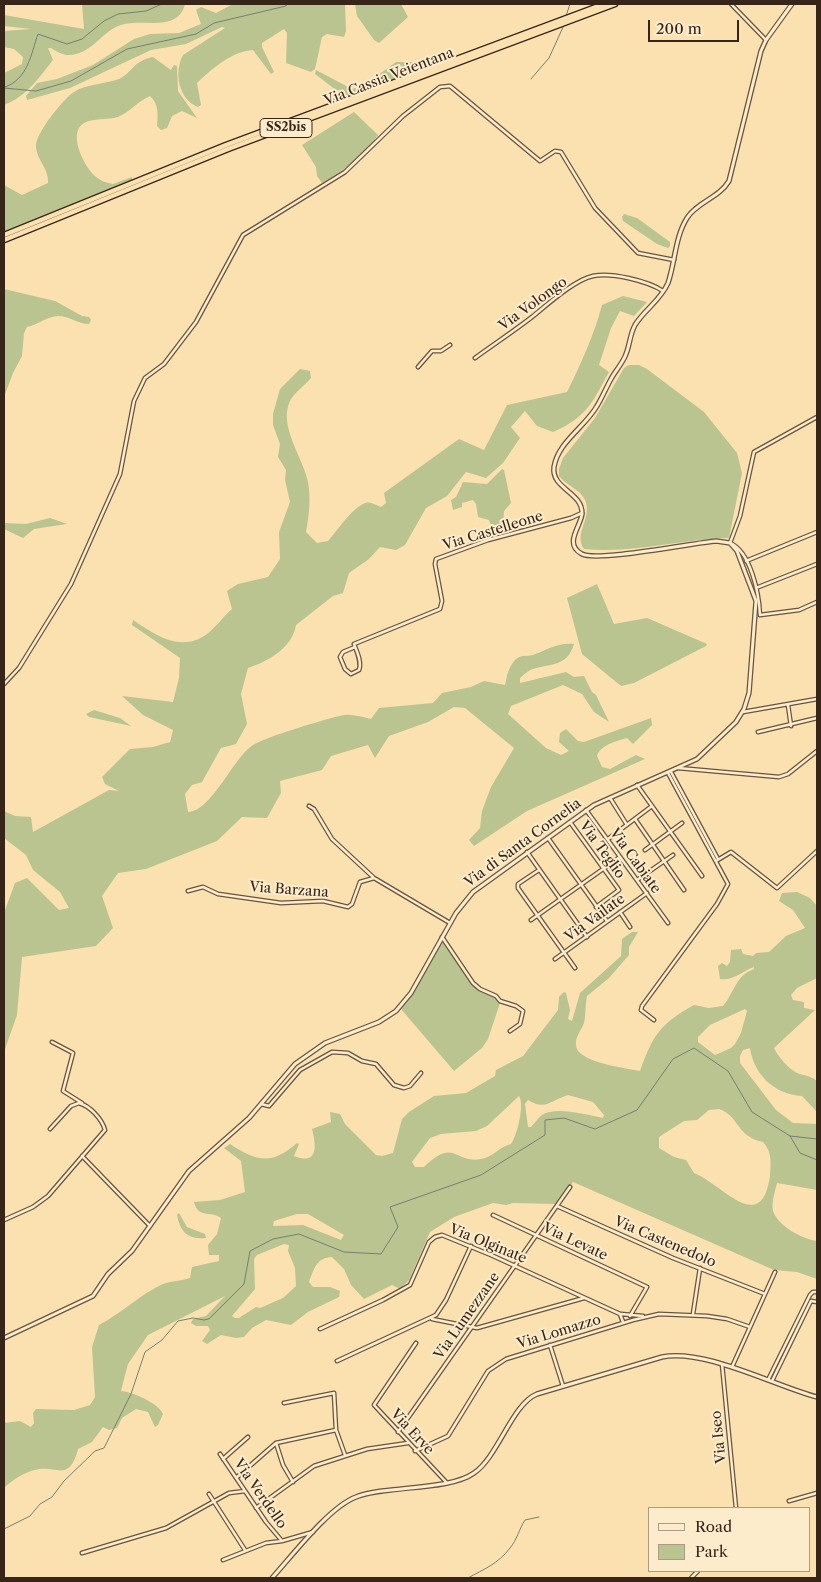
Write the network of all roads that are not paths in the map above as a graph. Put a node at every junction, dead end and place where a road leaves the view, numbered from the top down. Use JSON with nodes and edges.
{"nodes":[{"id":1,"x":604,"y":4,"type":"edge"},
{"id":2,"x":615,"y":4,"type":"edge"},
{"id":3,"x":731,"y":4,"type":"edge"},
{"id":4,"x":792,"y":4,"type":"edge"},
{"id":5,"x":570,"y":19,"type":"junction"},
{"id":6,"x":558,"y":24,"type":"junction"},
{"id":7,"x":766,"y":40,"type":"junction"},
{"id":8,"x":4,"y":235,"type":"edge"},
{"id":9,"x":4,"y":240,"type":"edge"},
{"id":10,"x":674,"y":260,"type":"junction"},
{"id":11,"x":663,"y":292,"type":"junction"},
{"id":12,"x":450,"y":345,"type":"dead end"},
{"id":13,"x":476,"y":358,"type":"dead end"},
{"id":14,"x":418,"y":367,"type":"dead end"},
{"id":15,"x":817,"y":417,"type":"edge"},
{"id":16,"x":582,"y":513,"type":"junction"},
{"id":17,"x":817,"y":532,"type":"edge"},
{"id":18,"x":730,"y":543,"type":"junction"},
{"id":19,"x":746,"y":561,"type":"junction"},
{"id":20,"x":817,"y":564,"type":"edge"},
{"id":21,"x":756,"y":588,"type":"junction"},
{"id":22,"x":817,"y":602,"type":"edge"},
{"id":23,"x":758,"y":615,"type":"junction"},
{"id":24,"x":355,"y":648,"type":"junction"},
{"id":25,"x":4,"y":684,"type":"edge"},
{"id":26,"x":817,"y":700,"type":"edge"},
{"id":27,"x":788,"y":705,"type":"junction"},
{"id":28,"x":743,"y":712,"type":"junction"},
{"id":29,"x":817,"y":718,"type":"edge"},
{"id":30,"x":791,"y":726,"type":"junction"},
{"id":31,"x":758,"y":732,"type":"dead end"},
{"id":32,"x":817,"y":751,"type":"edge"},
{"id":33,"x":678,"y":768,"type":"junction"},
{"id":34,"x":669,"y":772,"type":"junction"},
{"id":35,"x":637,"y":786,"type":"junction"},
{"id":36,"x":610,"y":797,"type":"junction"},
{"id":37,"x":309,"y":806,"type":"dead end"},
{"id":38,"x":652,"y":806,"type":"junction"},
{"id":39,"x":586,"y":810,"type":"junction"},
{"id":40,"x":635,"y":819,"type":"junction"},
{"id":41,"x":570,"y":822,"type":"junction"},
{"id":42,"x":682,"y":823,"type":"dead end"},
{"id":43,"x":626,"y":825,"type":"junction"},
{"id":44,"x":670,"y":832,"type":"junction"},
{"id":45,"x":548,"y":838,"type":"junction"},
{"id":46,"x":608,"y":839,"type":"junction"},
{"id":47,"x":652,"y":844,"type":"junction"},
{"id":48,"x":645,"y":850,"type":"dead end"},
{"id":49,"x":817,"y":851,"type":"edge"},
{"id":50,"x":528,"y":852,"type":"junction"},
{"id":51,"x":673,"y":855,"type":"dead end"},
{"id":52,"x":620,"y":857,"type":"junction"},
{"id":53,"x":717,"y":859,"type":"junction"},
{"id":54,"x":664,"y":861,"type":"junction"},
{"id":55,"x":539,"y":870,"type":"junction"},
{"id":56,"x":602,"y":870,"type":"junction"},
{"id":57,"x":702,"y":876,"type":"dead end"},
{"id":58,"x":374,"y":878,"type":"junction"},
{"id":59,"x":637,"y":880,"type":"junction"},
{"id":60,"x":581,"y":885,"type":"junction"},
{"id":61,"x":684,"y":890,"type":"dead end"},
{"id":62,"x":188,"y":891,"type":"dead end"},
{"id":63,"x":647,"y":894,"type":"junction"},
{"id":64,"x":560,"y":899,"type":"junction"},
{"id":65,"x":596,"y":906,"type":"junction"},
{"id":66,"x":620,"y":912,"type":"junction"},
{"id":67,"x":538,"y":915,"type":"junction"},
{"id":68,"x":531,"y":920,"type":"dead end"},
{"id":69,"x":607,"y":921,"type":"junction"},
{"id":70,"x":450,"y":922,"type":"junction"},
{"id":71,"x":668,"y":924,"type":"dead end"},
{"id":72,"x":630,"y":927,"type":"dead end"},
{"id":73,"x":442,"y":937,"type":"junction"},
{"id":74,"x":587,"y":937,"type":"junction"},
{"id":75,"x":565,"y":953,"type":"junction"},
{"id":76,"x":556,"y":959,"type":"dead end"},
{"id":77,"x":575,"y":968,"type":"dead end"},
{"id":78,"x":654,"y":1020,"type":"dead end"},
{"id":79,"x":510,"y":1031,"type":"dead end"},
{"id":80,"x":52,"y":1042,"type":"dead end"},
{"id":81,"x":422,"y":1073,"type":"dead end"},
{"id":82,"x":261,"y":1104,"type":"junction"},
{"id":83,"x":85,"y":1105,"type":"junction"},
{"id":84,"x":50,"y":1130,"type":"dead end"},
{"id":85,"x":82,"y":1156,"type":"junction"},
{"id":86,"x":570,"y":1187,"type":"dead end"},
{"id":87,"x":557,"y":1206,"type":"junction"},
{"id":88,"x":493,"y":1215,"type":"dead end"},
{"id":89,"x":4,"y":1220,"type":"edge"},
{"id":90,"x":150,"y":1226,"type":"junction"},
{"id":91,"x":537,"y":1235,"type":"junction"},
{"id":92,"x":471,"y":1246,"type":"junction"},
{"id":93,"x":515,"y":1266,"type":"junction"},
{"id":94,"x":700,"y":1268,"type":"junction"},
{"id":95,"x":775,"y":1272,"type":"dead end"},
{"id":96,"x":817,"y":1292,"type":"edge"},
{"id":97,"x":765,"y":1294,"type":"junction"},
{"id":98,"x":585,"y":1297,"type":"junction"},
{"id":99,"x":817,"y":1302,"type":"edge"},
{"id":100,"x":620,"y":1314,"type":"junction"},
{"id":101,"x":693,"y":1314,"type":"junction"},
{"id":102,"x":630,"y":1316,"type":"junction"},
{"id":103,"x":647,"y":1316,"type":"junction"},
{"id":104,"x":430,"y":1319,"type":"junction"},
{"id":105,"x":623,"y":1323,"type":"junction"},
{"id":106,"x":750,"y":1327,"type":"junction"},
{"id":107,"x":472,"y":1328,"type":"junction"},
{"id":108,"x":320,"y":1329,"type":"dead end"},
{"id":109,"x":4,"y":1338,"type":"edge"},
{"id":110,"x":416,"y":1344,"type":"dead end"},
{"id":111,"x":550,"y":1345,"type":"junction"},
{"id":112,"x":337,"y":1361,"type":"dead end"},
{"id":113,"x":722,"y":1364,"type":"junction"},
{"id":114,"x":732,"y":1367,"type":"junction"},
{"id":115,"x":770,"y":1381,"type":"junction"},
{"id":116,"x":564,"y":1386,"type":"junction"},
{"id":117,"x":817,"y":1397,"type":"edge"},
{"id":118,"x":284,"y":1403,"type":"dead end"},
{"id":119,"x":336,"y":1430,"type":"junction"},
{"id":120,"x":398,"y":1432,"type":"junction"},
{"id":121,"x":248,"y":1437,"type":"dead end"},
{"id":122,"x":276,"y":1443,"type":"junction"},
{"id":123,"x":408,"y":1443,"type":"junction"},
{"id":124,"x":415,"y":1451,"type":"junction"},
{"id":125,"x":220,"y":1454,"type":"dead end"},
{"id":126,"x":345,"y":1455,"type":"junction"},
{"id":127,"x":223,"y":1459,"type":"junction"},
{"id":128,"x":236,"y":1478,"type":"junction"},
{"id":129,"x":293,"y":1482,"type":"junction"},
{"id":130,"x":447,"y":1482,"type":"junction"},
{"id":131,"x":245,"y":1491,"type":"junction"},
{"id":132,"x":817,"y":1493,"type":"edge"},
{"id":133,"x":209,"y":1494,"type":"dead end"},
{"id":134,"x":789,"y":1501,"type":"dead end"},
{"id":135,"x":213,"y":1502,"type":"junction"},
{"id":136,"x":736,"y":1507,"type":"edge"},
{"id":137,"x":256,"y":1508,"type":"junction"},
{"id":138,"x":314,"y":1532,"type":"junction"},
{"id":139,"x":282,"y":1541,"type":"junction"},
{"id":140,"x":245,"y":1550,"type":"junction"},
{"id":141,"x":82,"y":1553,"type":"dead end"},
{"id":142,"x":223,"y":1560,"type":"dead end"},
{"id":143,"x":272,"y":1578,"type":"edge"}],
"edges":[{"from":1,"to":5,"type":"highway","name":"Via Cassia Veientana","number":"SS2bis"},
{"from":2,"to":5,"type":"highway","name":"Via Cassia Veientana","number":"SS2bis"},
{"from":3,"to":7,"type":"street"},
{"from":4,"to":7,"type":"street"},
{"from":5,"to":6,"type":"highway","name":"Via Cassia Veientana","number":"SS2bis"},
{"from":6,"to":8,"type":"highway","name":"Via Cassia Veientana","number":"SS2bis"},
{"from":6,"to":9,"type":"highway","name":"Via Cassia Veientana","number":"SS2bis"},
{"from":7,"to":10,"type":"street"},
{"from":10,"to":11,"type":"street"},
{"from":10,"to":25,"type":"street"},
{"from":11,"to":13,"type":"street","name":"Via Volongo"},
{"from":11,"to":16,"type":"street"},
{"from":12,"to":14,"type":"street"},
{"from":15,"to":18,"type":"street"},
{"from":16,"to":18,"type":"street"},
{"from":16,"to":24,"type":"street","name":"Via Castelleone"},
{"from":17,"to":19,"type":"street"},
{"from":18,"to":19,"type":"street","name":"Via di Santa Cornelia"},
{"from":18,"to":23,"type":"street","name":"Via di Santa Cornelia"},
{"from":19,"to":21,"type":"street","name":"Via di Santa Cornelia"},
{"from":20,"to":21,"type":"street"},
{"from":21,"to":23,"type":"street","name":"Via di Santa Cornelia"},
{"from":22,"to":23,"type":"street"},
{"from":23,"to":28,"type":"street","name":"Via di Santa Cornelia"},
{"from":24,"to":24,"type":"street","name":"Via Castelleone"},
{"from":26,"to":27,"type":"street"},
{"from":27,"to":28,"type":"street"},
{"from":27,"to":30,"type":"street"},
{"from":28,"to":33,"type":"street","name":"Via di Santa Cornelia"},
{"from":29,"to":30,"type":"street"},
{"from":30,"to":31,"type":"street"},
{"from":32,"to":33,"type":"street"},
{"from":33,"to":34,"type":"street","name":"Via di Santa Cornelia"},
{"from":34,"to":35,"type":"street","name":"Via di Santa Cornelia"},
{"from":34,"to":53,"type":"street"},
{"from":35,"to":36,"type":"street","name":"Via di Santa Cornelia"},
{"from":35,"to":38,"type":"street"},
{"from":36,"to":39,"type":"street","name":"Via di Santa Cornelia"},
{"from":36,"to":43,"type":"street"},
{"from":37,"to":58,"type":"street"},
{"from":38,"to":40,"type":"street"},
{"from":38,"to":44,"type":"street"},
{"from":39,"to":41,"type":"street","name":"Via di Santa Cornelia"},
{"from":39,"to":46,"type":"street","name":"Via Cabiate"},
{"from":40,"to":43,"type":"street"},
{"from":40,"to":47,"type":"street"},
{"from":41,"to":45,"type":"street","name":"Via di Santa Cornelia"},
{"from":41,"to":56,"type":"street","name":"Via Teglio"},
{"from":42,"to":44,"type":"street"},
{"from":43,"to":46,"type":"street"},
{"from":44,"to":47,"type":"street"},
{"from":44,"to":57,"type":"street"},
{"from":45,"to":50,"type":"street","name":"Via di Santa Cornelia"},
{"from":45,"to":60,"type":"street"},
{"from":46,"to":52,"type":"street","name":"Via Cabiate"},
{"from":47,"to":48,"type":"street"},
{"from":47,"to":54,"type":"street"},
{"from":49,"to":53,"type":"street"},
{"from":50,"to":55,"type":"street"},
{"from":50,"to":70,"type":"street","name":"Via di Santa Cornelia"},
{"from":51,"to":54,"type":"street"},
{"from":52,"to":56,"type":"street"},
{"from":52,"to":59,"type":"street","name":"Via Cabiate"},
{"from":53,"to":78,"type":"street"},
{"from":54,"to":59,"type":"street"},
{"from":54,"to":61,"type":"street"},
{"from":55,"to":64,"type":"street"},
{"from":55,"to":67,"type":"street"},
{"from":56,"to":60,"type":"street"},
{"from":56,"to":65,"type":"street","name":"Via Teglio"},
{"from":58,"to":62,"type":"street","name":"Via Barzana"},
{"from":58,"to":70,"type":"street"},
{"from":59,"to":63,"type":"street","name":"Via Cabiate"},
{"from":60,"to":64,"type":"street"},
{"from":60,"to":65,"type":"street"},
{"from":63,"to":66,"type":"street","name":"Via Vailate"},
{"from":63,"to":71,"type":"street","name":"Via Cabiate"},
{"from":64,"to":67,"type":"street"},
{"from":64,"to":74,"type":"street"},
{"from":65,"to":69,"type":"street"},
{"from":66,"to":69,"type":"street","name":"Via Vailate"},
{"from":66,"to":72,"type":"street"},
{"from":67,"to":68,"type":"street"},
{"from":67,"to":75,"type":"street"},
{"from":69,"to":74,"type":"street","name":"Via Vailate"},
{"from":70,"to":73,"type":"street","name":"Via di Santa Cornelia"},
{"from":73,"to":79,"type":"street"},
{"from":73,"to":82,"type":"street","name":"Via di Santa Cornelia"},
{"from":74,"to":75,"type":"street","name":"Via Vailate"},
{"from":75,"to":76,"type":"street","name":"Via Vailate"},
{"from":75,"to":77,"type":"street"},
{"from":80,"to":83,"type":"street"},
{"from":81,"to":82,"type":"street"},
{"from":82,"to":90,"type":"street","name":"Via di Santa Cornelia"},
{"from":83,"to":84,"type":"street"},
{"from":83,"to":85,"type":"street"},
{"from":85,"to":89,"type":"street"},
{"from":85,"to":90,"type":"street"},
{"from":86,"to":87,"type":"street","name":"Via Lumezzane"},
{"from":87,"to":91,"type":"street","name":"Via Lumezzane"},
{"from":87,"to":94,"type":"street","name":"Via Castenedolo"},
{"from":88,"to":91,"type":"street","name":"Via Levate"},
{"from":90,"to":109,"type":"street","name":"Via di Santa Cornelia"},
{"from":91,"to":93,"type":"street","name":"Via Lumezzane"},
{"from":91,"to":102,"type":"street","name":"Via Levate"},
{"from":92,"to":93,"type":"street","name":"Via Olginate"},
{"from":92,"to":104,"type":"street"},
{"from":92,"to":108,"type":"street","name":"Via Olginate"},
{"from":93,"to":98,"type":"street","name":"Via Olginate"},
{"from":93,"to":107,"type":"street","name":"Via Lumezzane"},
{"from":94,"to":97,"type":"street","name":"Via Castenedolo"},
{"from":94,"to":101,"type":"street"},
{"from":95,"to":97,"type":"street"},
{"from":96,"to":115,"type":"street"},
{"from":97,"to":106,"type":"street"},
{"from":98,"to":100,"type":"street","name":"Via Olginate"},
{"from":98,"to":107,"type":"street"},
{"from":99,"to":115,"type":"street"},
{"from":100,"to":102,"type":"street","name":"Via Olginate"},
{"from":100,"to":105,"type":"street"},
{"from":101,"to":103,"type":"street","name":"Via Lomazzo"},
{"from":101,"to":106,"type":"street","name":"Via Lomazzo"},
{"from":102,"to":103,"type":"street","name":"Via Olginate"},
{"from":103,"to":105,"type":"street","name":"Via Lomazzo"},
{"from":104,"to":107,"type":"street"},
{"from":104,"to":112,"type":"street"},
{"from":105,"to":111,"type":"street","name":"Via Lomazzo"},
{"from":106,"to":114,"type":"street"},
{"from":107,"to":120,"type":"street","name":"Via Lumezzane"},
{"from":110,"to":120,"type":"street","name":"Via Erve"},
{"from":111,"to":116,"type":"street"},
{"from":111,"to":124,"type":"street","name":"Via Lomazzo"},
{"from":113,"to":114,"type":"street"},
{"from":113,"to":116,"type":"street"},
{"from":113,"to":136,"type":"street","name":"Via Iseo"},
{"from":114,"to":115,"type":"street"},
{"from":115,"to":117,"type":"street"},
{"from":116,"to":130,"type":"street"},
{"from":118,"to":119,"type":"street"},
{"from":119,"to":122,"type":"street"},
{"from":119,"to":126,"type":"street"},
{"from":120,"to":123,"type":"street","name":"Via Erve"},
{"from":121,"to":127,"type":"street"},
{"from":122,"to":128,"type":"street"},
{"from":122,"to":129,"type":"street"},
{"from":123,"to":124,"type":"street","name":"Via Erve"},
{"from":123,"to":126,"type":"street"},
{"from":124,"to":130,"type":"street","name":"Via Erve"},
{"from":125,"to":127,"type":"street","name":"Via Verdello"},
{"from":126,"to":129,"type":"street"},
{"from":127,"to":128,"type":"street","name":"Via Verdello"},
{"from":128,"to":131,"type":"street","name":"Via Verdello"},
{"from":129,"to":137,"type":"street"},
{"from":130,"to":138,"type":"street"},
{"from":131,"to":135,"type":"street"},
{"from":131,"to":137,"type":"street","name":"Via Verdello"},
{"from":132,"to":134,"type":"street"},
{"from":133,"to":135,"type":"street"},
{"from":135,"to":140,"type":"street"},
{"from":135,"to":141,"type":"street"},
{"from":137,"to":139,"type":"street","name":"Via Verdello"},
{"from":138,"to":139,"type":"street","name":"Via Verdello"},
{"from":138,"to":143,"type":"street"},
{"from":139,"to":140,"type":"street"},
{"from":140,"to":142,"type":"street"}]}
